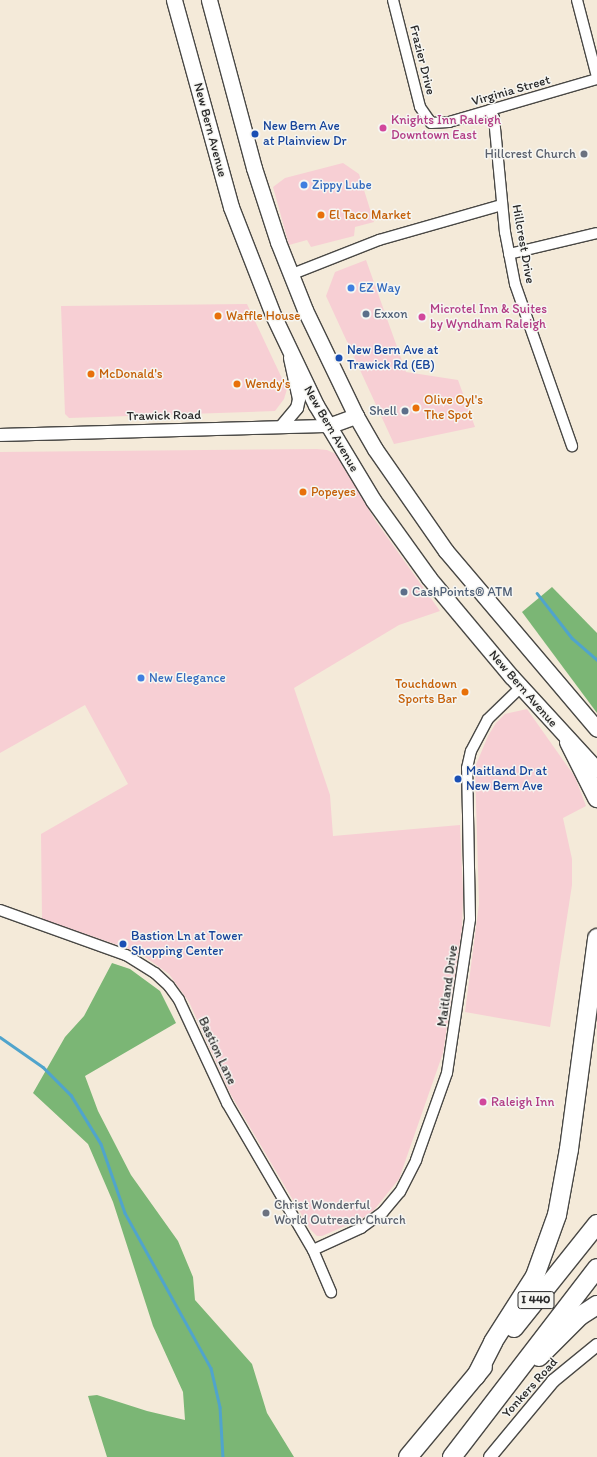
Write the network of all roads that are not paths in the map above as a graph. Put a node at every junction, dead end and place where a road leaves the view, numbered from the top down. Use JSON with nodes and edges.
{"nodes":[{"id":1,"x":174,"y":0,"type":"edge"},
{"id":2,"x":209,"y":0,"type":"edge"},
{"id":3,"x":393,"y":0,"type":"edge"},
{"id":4,"x":577,"y":0,"type":"edge"},
{"id":5,"x":597,"y":78,"type":"edge"},
{"id":6,"x":490,"y":110,"type":"junction"},
{"id":7,"x":431,"y":123,"type":"joint"},
{"id":8,"x":502,"y":205,"type":"junction"},
{"id":9,"x":597,"y":233,"type":"edge"},
{"id":10,"x":509,"y":254,"type":"junction"},
{"id":11,"x":290,"y":275,"type":"junction"},
{"id":12,"x":289,"y":351,"type":"junction"},
{"id":13,"x":356,"y":416,"type":"junction"},
{"id":14,"x":328,"y":426,"type":"junction"},
{"id":15,"x":281,"y":427,"type":"junction"},
{"id":16,"x":0,"y":435,"type":"edge"},
{"id":17,"x":572,"y":446,"type":"dead end"},
{"id":18,"x":521,"y":687,"type":"junction"},
{"id":19,"x":597,"y":729,"type":"edge"},
{"id":20,"x":569,"y":742,"type":"junction"},
{"id":21,"x":597,"y":770,"type":"edge"},
{"id":22,"x":597,"y":798,"type":"edge"},
{"id":23,"x":0,"y":910,"type":"edge"},
{"id":24,"x":597,"y":931,"type":"edge"},
{"id":25,"x":597,"y":939,"type":"edge"},
{"id":26,"x":597,"y":1224,"type":"edge"},
{"id":27,"x":313,"y":1250,"type":"junction"},
{"id":28,"x":597,"y":1268,"type":"edge"},
{"id":29,"x":331,"y":1292,"type":"dead end"},
{"id":30,"x":597,"y":1305,"type":"edge"},
{"id":31,"x":597,"y":1345,"type":"edge"},
{"id":32,"x":476,"y":1376,"type":"junction"},
{"id":33,"x":493,"y":1406,"type":"junction"},
{"id":34,"x":408,"y":1457,"type":"edge"},
{"id":35,"x":452,"y":1457,"type":"edge"},
{"id":36,"x":490,"y":1457,"type":"edge"}],
"edges":[{"from":1,"to":12,"type":"main road","name":"New Bern Avenue"},
{"from":2,"to":11,"type":"main road"},
{"from":3,"to":7,"type":"street","name":"Frazier Drive"},
{"from":4,"to":5,"type":"street"},
{"from":5,"to":6,"type":"street","name":"Virginia Street"},
{"from":6,"to":7,"type":"street","name":"Virginia Street"},
{"from":6,"to":8,"type":"street","name":"Hillcrest Drive"},
{"from":8,"to":10,"type":"street","name":"Hillcrest Drive"},
{"from":8,"to":11,"type":"street"},
{"from":9,"to":10,"type":"street"},
{"from":10,"to":17,"type":"street","name":"Hillcrest Drive"},
{"from":11,"to":13,"type":"main road"},
{"from":12,"to":14,"type":"main road","name":"New Bern Avenue"},
{"from":12,"to":15,"type":"street"},
{"from":13,"to":14,"type":"main road"},
{"from":13,"to":19,"type":"main road"},
{"from":14,"to":15,"type":"street","name":"Trawick Road"},
{"from":14,"to":18,"type":"main road","name":"New Bern Avenue"},
{"from":15,"to":16,"type":"street","name":"Trawick Road"},
{"from":18,"to":20,"type":"main road","name":"New Bern Avenue"},
{"from":18,"to":27,"type":"street","name":"Maitland Drive"},
{"from":20,"to":21,"type":"main road","name":"New Bern Avenue"},
{"from":20,"to":22,"type":"highway"},
{"from":23,"to":27,"type":"street","name":"Bastion Lane"},
{"from":24,"to":25,"type":"highway"},
{"from":25,"to":32,"type":"highway"},
{"from":26,"to":32,"type":"highway","number":"I 440"},
{"from":27,"to":29,"type":"street","name":"Bastion Lane"},
{"from":28,"to":33,"type":"highway","number":"I 440"},
{"from":30,"to":33,"type":"highway"},
{"from":31,"to":36,"type":"street","name":"Yonkers Road"},
{"from":32,"to":34,"type":"highway","number":"I 440"},
{"from":33,"to":35,"type":"highway","number":"I 440"}]}
